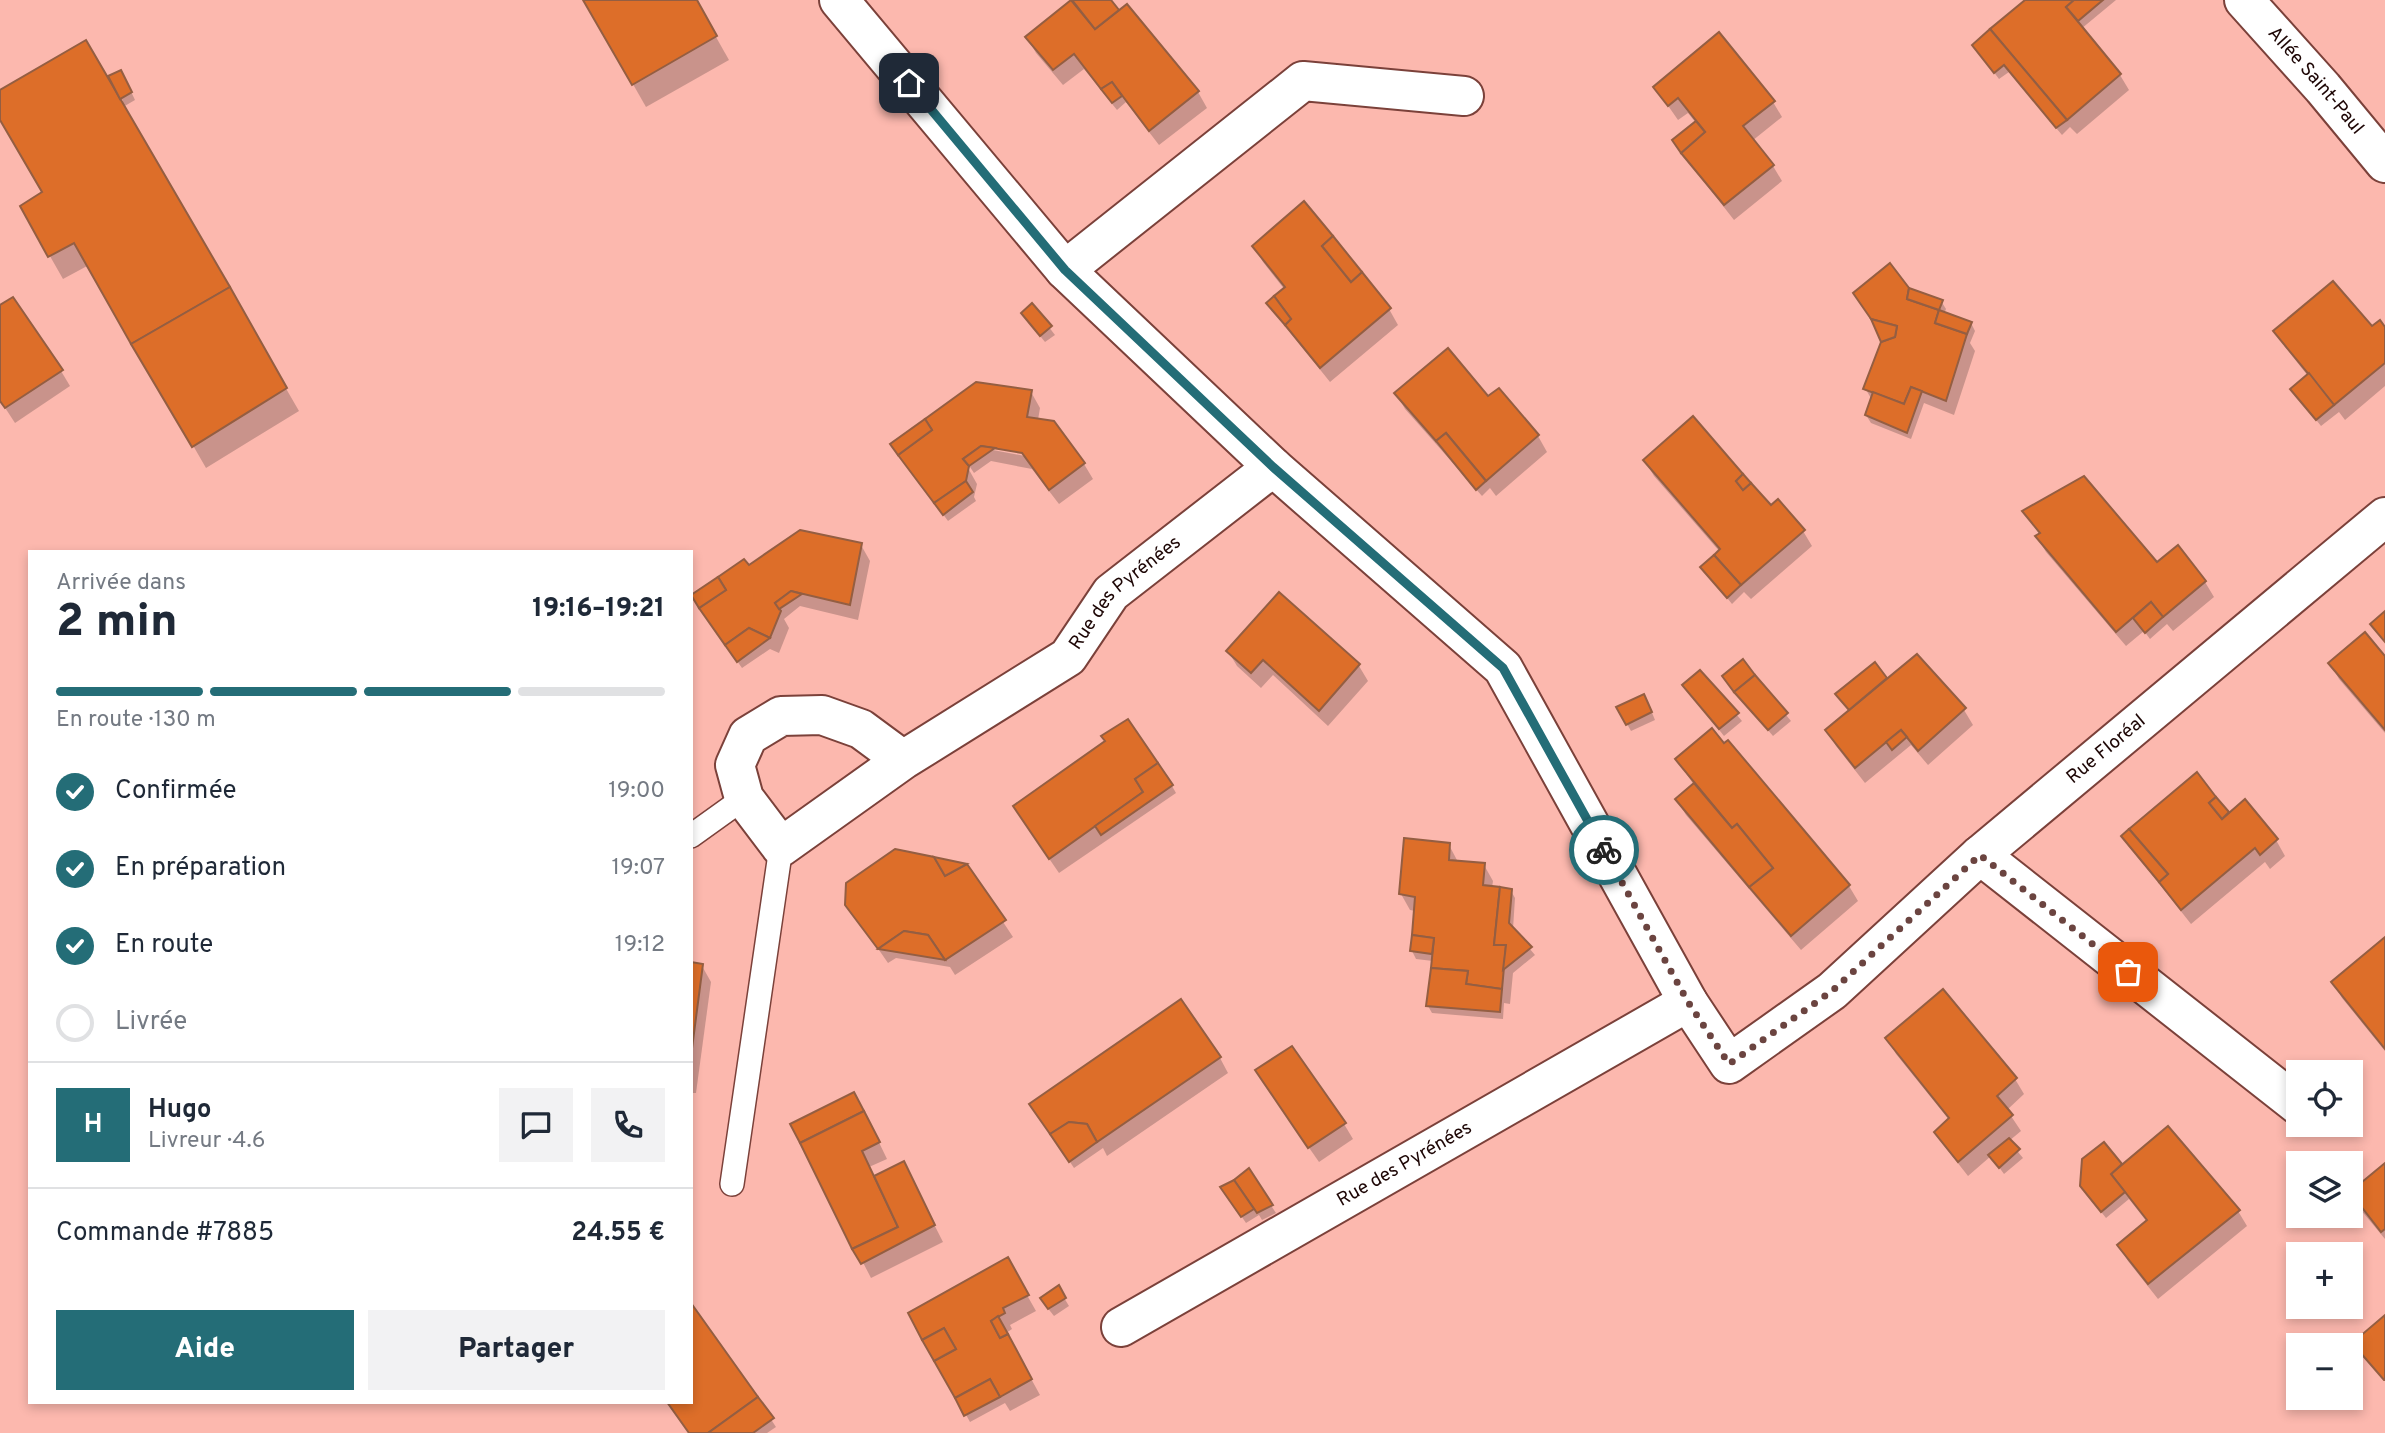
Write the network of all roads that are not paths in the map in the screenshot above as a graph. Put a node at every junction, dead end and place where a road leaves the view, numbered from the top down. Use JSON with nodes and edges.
{"nodes":[{"id":1,"x":839,"y":0,"type":"edge"},
{"id":2,"x":2244,"y":0,"type":"edge"},
{"id":3,"x":1464,"y":96,"type":"dead end"},
{"id":4,"x":2385,"y":163,"type":"edge"},
{"id":5,"x":1065,"y":270,"type":"junction"},
{"id":6,"x":1273,"y":467,"type":"junction"},
{"id":7,"x":2385,"y":517,"type":"edge"},
{"id":8,"x":903,"y":760,"type":"junction"},
{"id":9,"x":744,"y":798,"type":"junction"},
{"id":10,"x":693,"y":835,"type":"edge"},
{"id":11,"x":781,"y":847,"type":"junction"},
{"id":12,"x":1980,"y":855,"type":"junction"},
{"id":13,"x":1688,"y":1002,"type":"junction"},
{"id":14,"x":2286,"y":1096,"type":"edge"},
{"id":15,"x":732,"y":1184,"type":"dead end"},
{"id":16,"x":1121,"y":1327,"type":"dead end"}],
"edges":[{"from":1,"to":5,"type":"street"},
{"from":2,"to":4,"type":"street","name":"Allée Saint-Paul"},
{"from":3,"to":5,"type":"street"},
{"from":5,"to":6,"type":"street"},
{"from":6,"to":8,"type":"street","name":"Rue des Pyrénées"},
{"from":6,"to":13,"type":"street"},
{"from":7,"to":12,"type":"street","name":"Rue Floréal"},
{"from":8,"to":9,"type":"street"},
{"from":8,"to":11,"type":"street","name":"Rue des Pyrénées"},
{"from":9,"to":10,"type":"lane"},
{"from":9,"to":11,"type":"street"},
{"from":11,"to":15,"type":"lane"},
{"from":12,"to":13,"type":"street","name":"Rue Floréal"},
{"from":12,"to":14,"type":"street"},
{"from":13,"to":16,"type":"street","name":"Rue des Pyrénées"}]}
